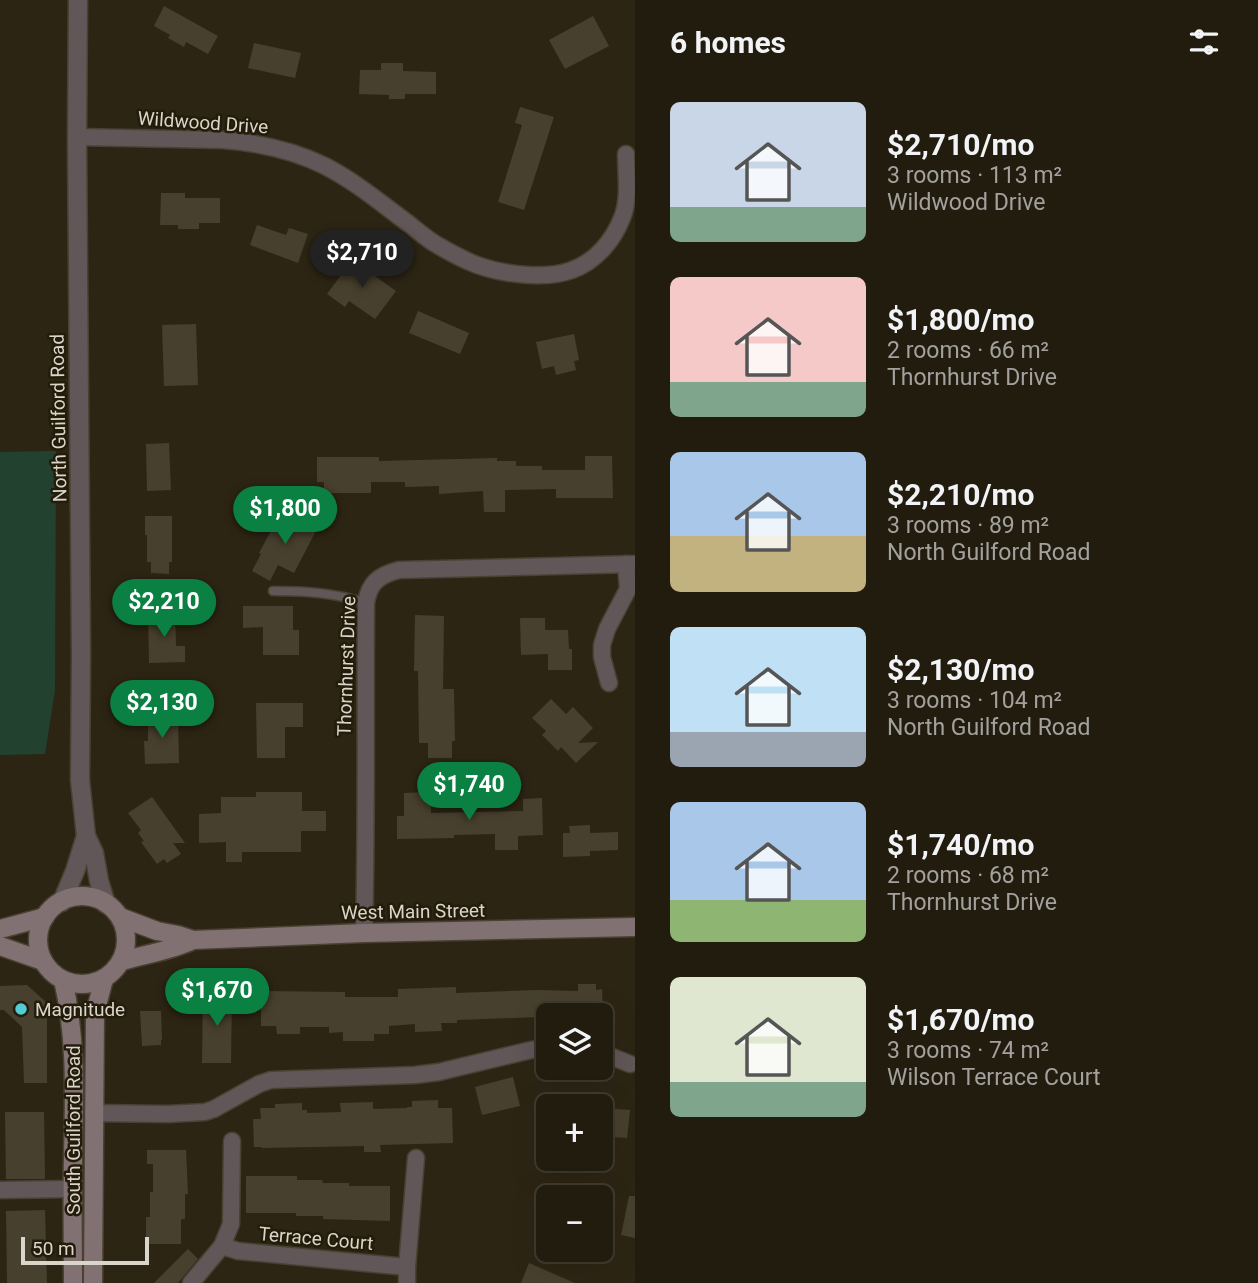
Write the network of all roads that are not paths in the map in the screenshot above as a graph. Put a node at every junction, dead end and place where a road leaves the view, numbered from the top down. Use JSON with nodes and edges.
{"nodes":[{"id":1,"x":78,"y":0,"type":"edge"},
{"id":2,"x":77,"y":137,"type":"junction"},
{"id":3,"x":626,"y":154,"type":"dead end"},
{"id":4,"x":631,"y":564,"type":"edge"},
{"id":5,"x":273,"y":591,"type":"dead end"},
{"id":6,"x":366,"y":603,"type":"junction"},
{"id":7,"x":609,"y":683,"type":"dead end"},
{"id":8,"x":86,"y":836,"type":"junction"},
{"id":9,"x":62,"y":902,"type":"junction"},
{"id":10,"x":106,"y":904,"type":"junction"},
{"id":11,"x":45,"y":917,"type":"junction"},
{"id":12,"x":120,"y":917,"type":"junction"},
{"id":13,"x":635,"y":927,"type":"edge"},
{"id":14,"x":0,"y":929,"type":"edge"},
{"id":15,"x":365,"y":933,"type":"junction"},
{"id":16,"x":193,"y":940,"type":"junction"},
{"id":17,"x":0,"y":946,"type":"edge"},
{"id":18,"x":43,"y":961,"type":"junction"},
{"id":19,"x":121,"y":961,"type":"junction"},
{"id":20,"x":104,"y":979,"type":"junction"},
{"id":21,"x":63,"y":980,"type":"junction"},
{"id":22,"x":536,"y":1049,"type":"edge"},
{"id":23,"x":613,"y":1057,"type":"edge"},
{"id":24,"x":629,"y":1064,"type":"dead end"},
{"id":25,"x":74,"y":1113,"type":"junction"},
{"id":26,"x":93,"y":1113,"type":"junction"},
{"id":27,"x":233,"y":1142,"type":"dead end"},
{"id":28,"x":416,"y":1158,"type":"dead end"},
{"id":29,"x":93,"y":1188,"type":"junction"},
{"id":30,"x":72,"y":1189,"type":"junction"},
{"id":31,"x":0,"y":1190,"type":"edge"},
{"id":32,"x":222,"y":1246,"type":"junction"},
{"id":33,"x":407,"y":1275,"type":"edge"},
{"id":34,"x":74,"y":1283,"type":"edge"},
{"id":35,"x":93,"y":1283,"type":"edge"},
{"id":36,"x":191,"y":1283,"type":"edge"}],
"edges":[{"from":1,"to":2,"type":"street","name":"North Guilford Road"},
{"from":2,"to":3,"type":"street","name":"Wildwood Drive"},
{"from":2,"to":8,"type":"street","name":"North Guilford Road"},
{"from":4,"to":6,"type":"street","name":"Thornhurst Drive"},
{"from":4,"to":7,"type":"street"},
{"from":5,"to":6,"type":"lane"},
{"from":6,"to":15,"type":"street","name":"Thornhurst Drive"},
{"from":8,"to":9,"type":"street","name":"North Guilford Road"},
{"from":8,"to":10,"type":"street","name":"North Guilford Road"},
{"from":9,"to":10,"type":"main road"},
{"from":9,"to":11,"type":"main road"},
{"from":10,"to":12,"type":"main road"},
{"from":11,"to":14,"type":"main road"},
{"from":11,"to":18,"type":"main road"},
{"from":12,"to":16,"type":"main road","name":"West Main Street"},
{"from":12,"to":19,"type":"main road"},
{"from":13,"to":15,"type":"main road","name":"West Main Street"},
{"from":15,"to":16,"type":"main road","name":"West Main Street"},
{"from":16,"to":19,"type":"main road","name":"West Main Street"},
{"from":17,"to":18,"type":"main road"},
{"from":18,"to":21,"type":"main road"},
{"from":19,"to":20,"type":"main road"},
{"from":20,"to":21,"type":"main road"},
{"from":20,"to":26,"type":"main road","name":"South Guilford Road"},
{"from":21,"to":25,"type":"main road","name":"South Guilford Road"},
{"from":22,"to":26,"type":"street"},
{"from":23,"to":24,"type":"street"},
{"from":25,"to":26,"type":"lane"},
{"from":25,"to":30,"type":"main road","name":"South Guilford Road"},
{"from":26,"to":29,"type":"main road","name":"South Guilford Road"},
{"from":27,"to":32,"type":"street"},
{"from":28,"to":33,"type":"street","name":"Terrace Court"},
{"from":29,"to":30,"type":"lane"},
{"from":29,"to":35,"type":"main road","name":"South Guilford Road"},
{"from":30,"to":31,"type":"street"},
{"from":30,"to":34,"type":"main road","name":"South Guilford Road"},
{"from":32,"to":33,"type":"street","name":"Terrace Court"},
{"from":32,"to":36,"type":"street"}]}
